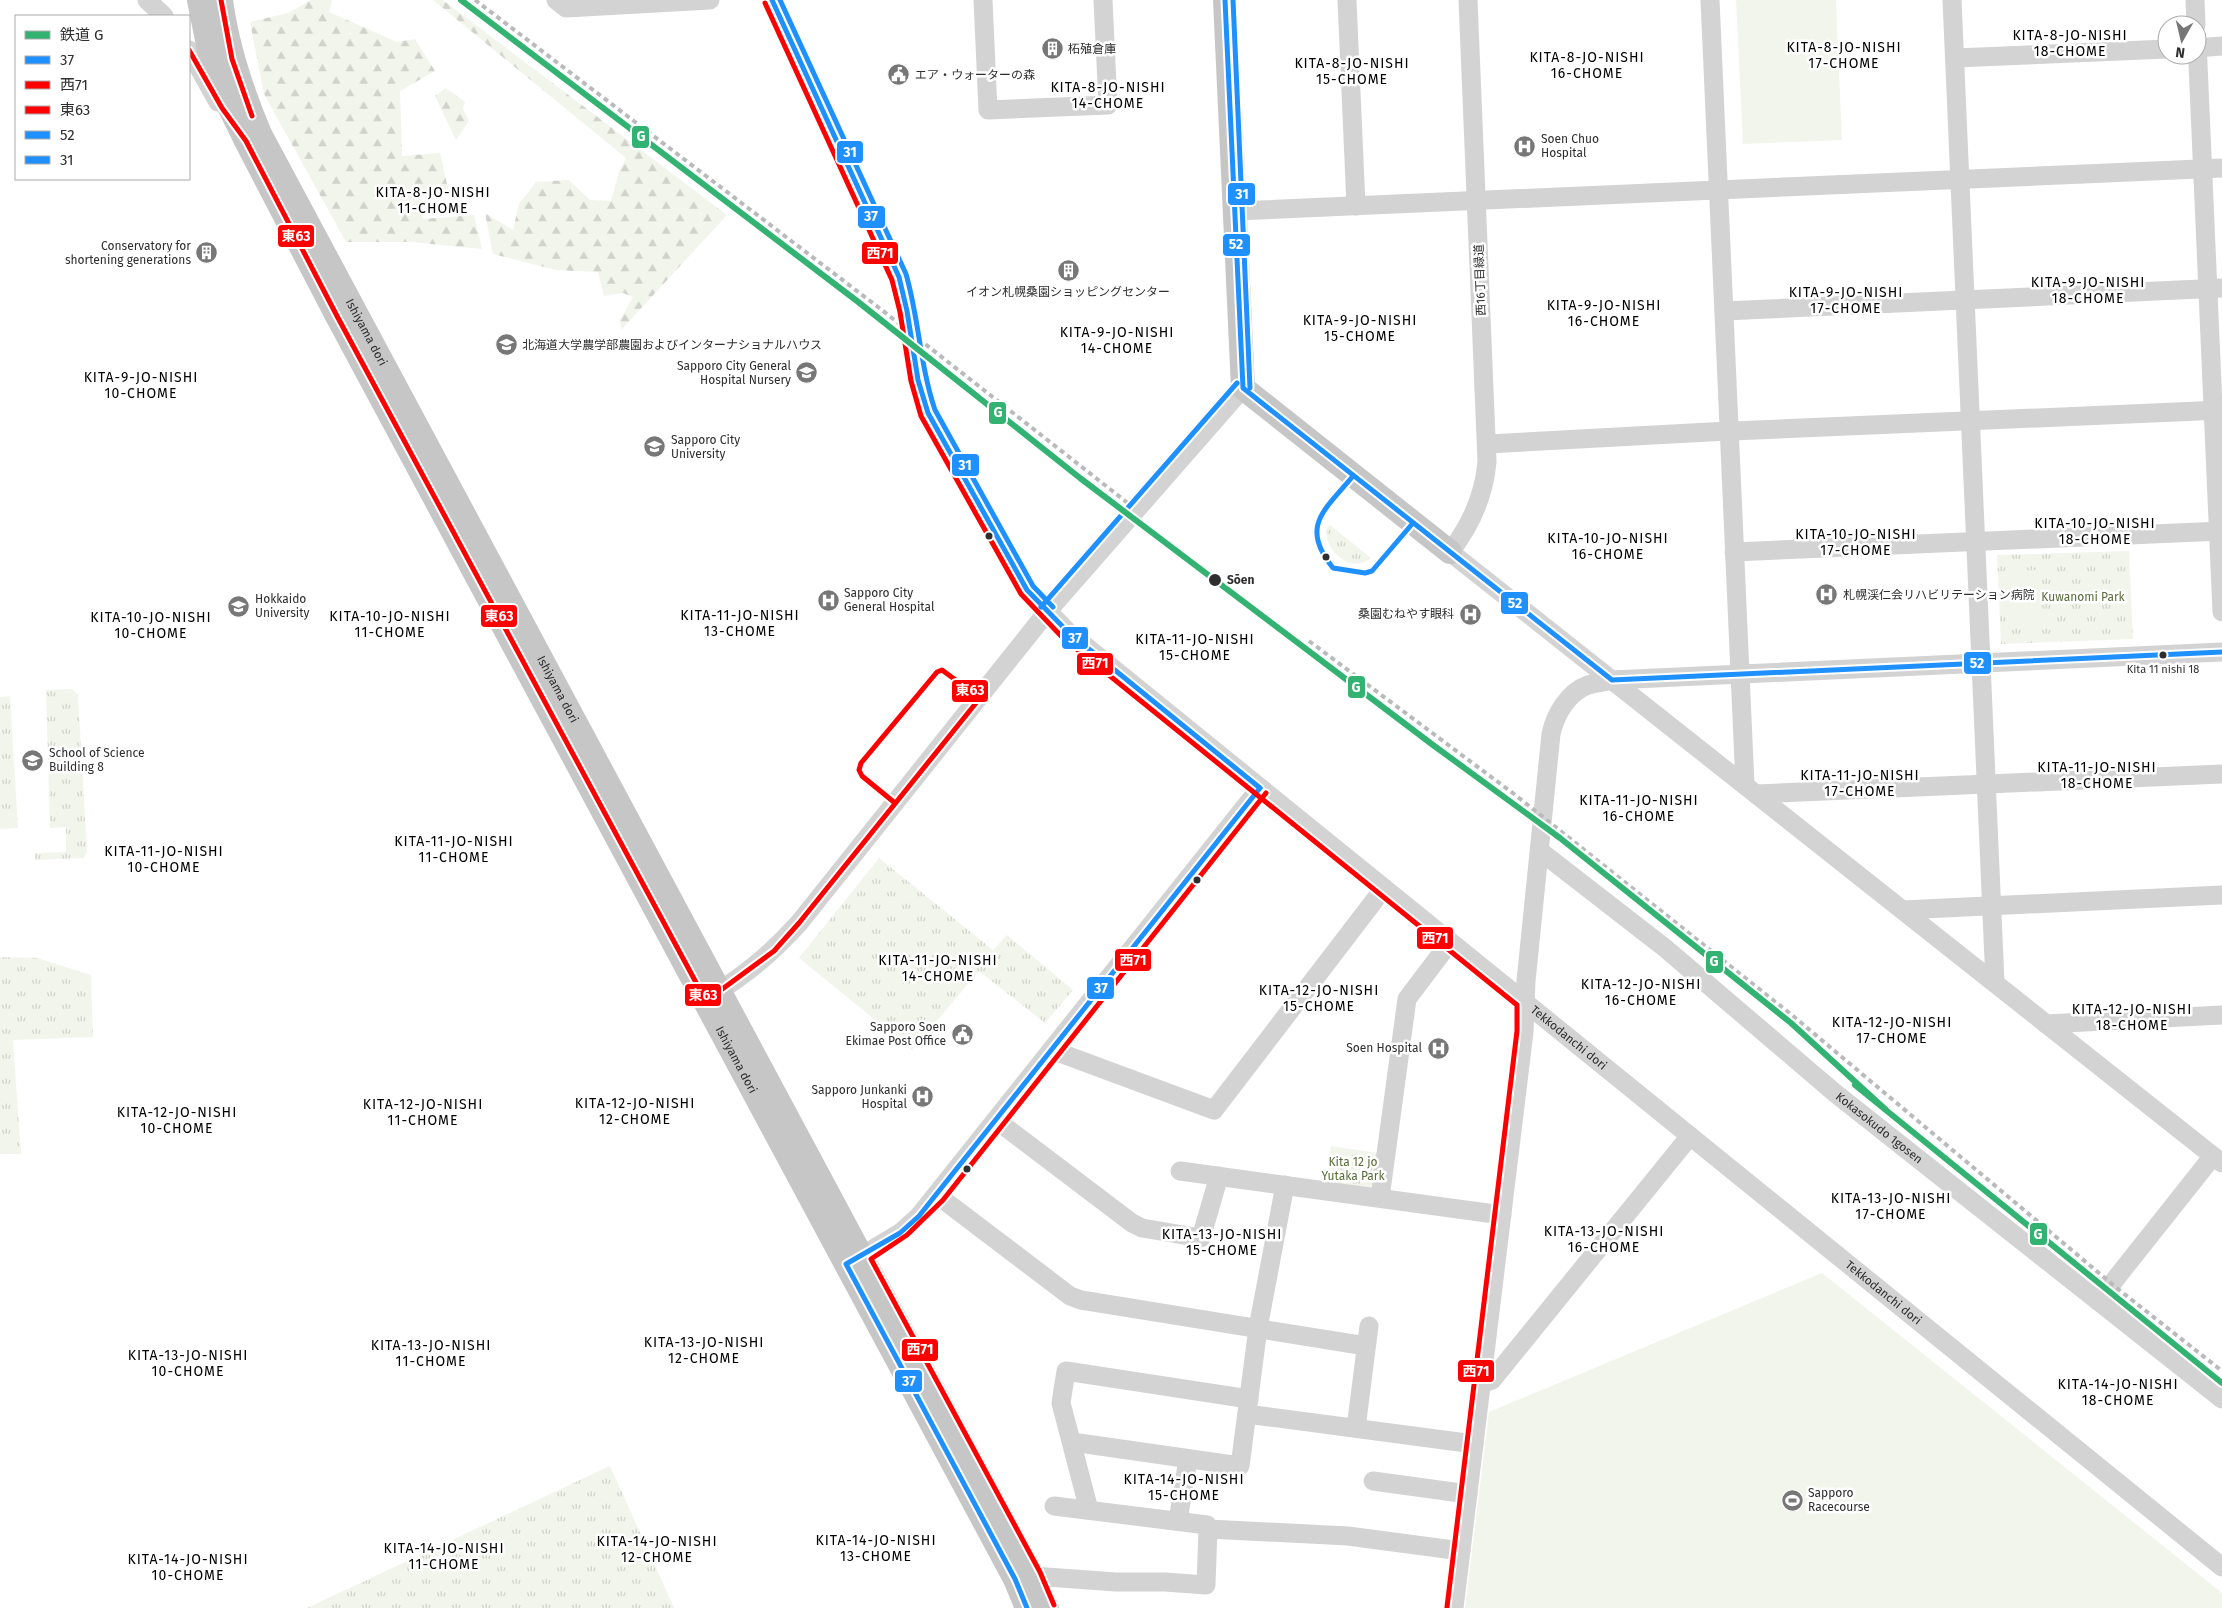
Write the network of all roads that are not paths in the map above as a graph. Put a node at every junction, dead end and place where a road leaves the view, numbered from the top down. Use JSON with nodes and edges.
{"nodes":[{"id":1,"x":147,"y":0,"type":"edge"},
{"id":2,"x":199,"y":0,"type":"edge"},
{"id":3,"x":220,"y":0,"type":"edge"},
{"id":4,"x":556,"y":0,"type":"edge"},
{"id":5,"x":710,"y":0,"type":"edge"},
{"id":6,"x":772,"y":0,"type":"edge"},
{"id":7,"x":983,"y":0,"type":"edge"},
{"id":8,"x":1103,"y":0,"type":"edge"},
{"id":9,"x":1226,"y":0,"type":"edge"},
{"id":10,"x":1347,"y":0,"type":"edge"},
{"id":11,"x":1468,"y":0,"type":"edge"},
{"id":12,"x":1710,"y":0,"type":"edge"},
{"id":13,"x":1952,"y":0,"type":"edge"},
{"id":14,"x":2195,"y":0,"type":"edge"},
{"id":15,"x":163,"y":15,"type":"edge"},
{"id":16,"x":2196,"y":15,"type":"edge"},
{"id":17,"x":2222,"y":46,"type":"edge"},
{"id":18,"x":2207,"y":47,"type":"edge"},
{"id":19,"x":2157,"y":49,"type":"edge"},
{"id":20,"x":190,"y":52,"type":"edge"},
{"id":21,"x":1955,"y":58,"type":"junction"},
{"id":22,"x":2198,"y":65,"type":"edge"},
{"id":23,"x":246,"y":142,"type":"junction"},
{"id":24,"x":2222,"y":168,"type":"edge"},
{"id":25,"x":2202,"y":169,"type":"junction"},
{"id":26,"x":1960,"y":179,"type":"junction"},
{"id":27,"x":1718,"y":190,"type":"junction"},
{"id":28,"x":1477,"y":200,"type":"junction"},
{"id":29,"x":1356,"y":206,"type":"junction"},
{"id":30,"x":1235,"y":211,"type":"junction"},
{"id":31,"x":2215,"y":289,"type":"edge"},
{"id":32,"x":1966,"y":300,"type":"junction"},
{"id":33,"x":1724,"y":311,"type":"junction"},
{"id":34,"x":1243,"y":388,"type":"junction"},
{"id":35,"x":2218,"y":410,"type":"edge"},
{"id":36,"x":1971,"y":421,"type":"junction"},
{"id":37,"x":1729,"y":432,"type":"junction"},
{"id":38,"x":1487,"y":444,"type":"junction"},
{"id":39,"x":2220,"y":531,"type":"edge"},
{"id":40,"x":1976,"y":542,"type":"junction"},
{"id":41,"x":1450,"y":552,"type":"junction"},
{"id":42,"x":1734,"y":552,"type":"junction"},
{"id":43,"x":1047,"y":612,"type":"junction"},
{"id":44,"x":2222,"y":612,"type":"edge"},
{"id":45,"x":2222,"y":652,"type":"edge"},
{"id":46,"x":1982,"y":663,"type":"junction"},
{"id":47,"x":1740,"y":673,"type":"junction"},
{"id":48,"x":1612,"y":680,"type":"junction"},
{"id":49,"x":2222,"y":774,"type":"edge"},
{"id":50,"x":1987,"y":783,"type":"junction"},
{"id":51,"x":1260,"y":788,"type":"junction"},
{"id":52,"x":1751,"y":790,"type":"junction"},
{"id":53,"x":1540,"y":851,"type":"junction"},
{"id":54,"x":1384,"y":888,"type":"junction"},
{"id":55,"x":2222,"y":895,"type":"edge"},
{"id":56,"x":1992,"y":906,"type":"junction"},
{"id":57,"x":1903,"y":910,"type":"junction"},
{"id":58,"x":1450,"y":942,"type":"junction"},
{"id":59,"x":1995,"y":983,"type":"junction"},
{"id":60,"x":713,"y":996,"type":"junction"},
{"id":61,"x":1525,"y":1002,"type":"junction"},
{"id":62,"x":2222,"y":1015,"type":"edge"},
{"id":63,"x":2046,"y":1024,"type":"junction"},
{"id":64,"x":1052,"y":1050,"type":"junction"},
{"id":65,"x":996,"y":1120,"type":"junction"},
{"id":66,"x":1690,"y":1136,"type":"junction"},
{"id":67,"x":2218,"y":1160,"type":"edge"},
{"id":68,"x":1180,"y":1171,"type":"dead end"},
{"id":69,"x":1219,"y":1176,"type":"junction"},
{"id":70,"x":1285,"y":1185,"type":"junction"},
{"id":71,"x":937,"y":1195,"type":"junction"},
{"id":72,"x":1380,"y":1198,"type":"junction"},
{"id":73,"x":1502,"y":1215,"type":"junction"},
{"id":74,"x":854,"y":1260,"type":"junction"},
{"id":75,"x":2098,"y":1301,"type":"junction"},
{"id":76,"x":1369,"y":1326,"type":"dead end"},
{"id":77,"x":1258,"y":1328,"type":"junction"},
{"id":78,"x":1366,"y":1346,"type":"junction"},
{"id":79,"x":1481,"y":1384,"type":"junction"},
{"id":80,"x":2222,"y":1399,"type":"edge"},
{"id":81,"x":1248,"y":1406,"type":"junction"},
{"id":82,"x":1356,"y":1428,"type":"junction"},
{"id":83,"x":1072,"y":1442,"type":"junction"},
{"id":84,"x":1474,"y":1444,"type":"junction"},
{"id":85,"x":1188,"y":1459,"type":"junction"},
{"id":86,"x":1373,"y":1481,"type":"dead end"},
{"id":87,"x":1468,"y":1494,"type":"junction"},
{"id":88,"x":1054,"y":1506,"type":"dead end"},
{"id":89,"x":1089,"y":1510,"type":"junction"},
{"id":90,"x":1178,"y":1521,"type":"junction"},
{"id":91,"x":1208,"y":1529,"type":"junction"},
{"id":92,"x":1461,"y":1551,"type":"junction"},
{"id":93,"x":2222,"y":1566,"type":"edge"},
{"id":94,"x":1033,"y":1576,"type":"junction"},
{"id":95,"x":1027,"y":1608,"type":"edge"},
{"id":96,"x":1047,"y":1608,"type":"edge"},
{"id":97,"x":1454,"y":1608,"type":"edge"}],
"edges":[{"from":1,"to":15,"type":"street"},
{"from":2,"to":23,"type":"main road","name":"Ishiyama dori"},
{"from":3,"to":60,"type":"main road","name":"Ishiyama dori"},
{"from":4,"to":5,"type":"street"},
{"from":6,"to":43,"type":"street","name":"Tekkodanchi dori"},
{"from":7,"to":8,"type":"street"},
{"from":9,"to":30,"type":"main road"},
{"from":10,"to":29,"type":"street"},
{"from":11,"to":28,"type":"street","name":"西16丁目緑道"},
{"from":12,"to":27,"type":"street"},
{"from":13,"to":21,"type":"street"},
{"from":14,"to":16,"type":"street"},
{"from":17,"to":18,"type":"street"},
{"from":19,"to":21,"type":"street"},
{"from":20,"to":23,"type":"street"},
{"from":21,"to":26,"type":"street"},
{"from":22,"to":25,"type":"street"},
{"from":23,"to":60,"type":"main road","name":"Ishiyama dori"},
{"from":24,"to":25,"type":"street"},
{"from":25,"to":26,"type":"street"},
{"from":25,"to":31,"type":"street"},
{"from":26,"to":27,"type":"street"},
{"from":26,"to":32,"type":"street"},
{"from":27,"to":28,"type":"street"},
{"from":27,"to":33,"type":"street"},
{"from":28,"to":29,"type":"street"},
{"from":28,"to":38,"type":"street","name":"西16丁目緑道"},
{"from":29,"to":30,"type":"street"},
{"from":30,"to":34,"type":"main road"},
{"from":31,"to":32,"type":"street"},
{"from":31,"to":35,"type":"street"},
{"from":32,"to":33,"type":"street"},
{"from":32,"to":36,"type":"street"},
{"from":33,"to":37,"type":"street"},
{"from":34,"to":41,"type":"main road"},
{"from":34,"to":43,"type":"street"},
{"from":35,"to":36,"type":"street"},
{"from":35,"to":39,"type":"street"},
{"from":36,"to":37,"type":"street"},
{"from":36,"to":40,"type":"street"},
{"from":37,"to":38,"type":"street"},
{"from":37,"to":42,"type":"street"},
{"from":38,"to":41,"type":"street","name":"西16丁目緑道"},
{"from":39,"to":40,"type":"street"},
{"from":39,"to":44,"type":"street"},
{"from":40,"to":42,"type":"street"},
{"from":40,"to":46,"type":"street"},
{"from":41,"to":48,"type":"street"},
{"from":42,"to":47,"type":"street"},
{"from":43,"to":51,"type":"street","name":"Tekkodanchi dori"},
{"from":43,"to":60,"type":"street"},
{"from":45,"to":46,"type":"street"},
{"from":46,"to":47,"type":"street"},
{"from":46,"to":50,"type":"street"},
{"from":47,"to":48,"type":"street"},
{"from":47,"to":52,"type":"street"},
{"from":48,"to":52,"type":"street"},
{"from":48,"to":53,"type":"street"},
{"from":49,"to":50,"type":"street"},
{"from":50,"to":52,"type":"street"},
{"from":50,"to":56,"type":"street"},
{"from":51,"to":54,"type":"street","name":"Tekkodanchi dori"},
{"from":51,"to":64,"type":"street"},
{"from":52,"to":57,"type":"street"},
{"from":53,"to":61,"type":"street"},
{"from":53,"to":75,"type":"street","name":"Kokasokudo 1gosen"},
{"from":54,"to":58,"type":"street","name":"Tekkodanchi dori"},
{"from":54,"to":64,"type":"street"},
{"from":55,"to":56,"type":"street"},
{"from":56,"to":57,"type":"street"},
{"from":56,"to":59,"type":"street"},
{"from":57,"to":59,"type":"street"},
{"from":58,"to":61,"type":"street","name":"Tekkodanchi dori"},
{"from":58,"to":72,"type":"street"},
{"from":59,"to":63,"type":"street"},
{"from":60,"to":74,"type":"main road","name":"Ishiyama dori"},
{"from":61,"to":66,"type":"street","name":"Tekkodanchi dori"},
{"from":61,"to":73,"type":"street"},
{"from":62,"to":63,"type":"street"},
{"from":63,"to":67,"type":"street"},
{"from":64,"to":65,"type":"street"},
{"from":65,"to":69,"type":"street"},
{"from":65,"to":71,"type":"street"},
{"from":66,"to":79,"type":"street"},
{"from":66,"to":93,"type":"street","name":"Tekkodanchi dori"},
{"from":67,"to":75,"type":"street"},
{"from":68,"to":69,"type":"street"},
{"from":69,"to":70,"type":"street"},
{"from":70,"to":72,"type":"street"},
{"from":70,"to":77,"type":"street"},
{"from":71,"to":74,"type":"street"},
{"from":71,"to":77,"type":"street"},
{"from":72,"to":73,"type":"street"},
{"from":73,"to":79,"type":"street"},
{"from":74,"to":94,"type":"main road","name":"Ishiyama dori"},
{"from":74,"to":95,"type":"main road","name":"Ishiyama dori"},
{"from":75,"to":80,"type":"street","name":"Kokasokudo 1gosen"},
{"from":76,"to":78,"type":"street"},
{"from":77,"to":78,"type":"street"},
{"from":77,"to":81,"type":"street"},
{"from":78,"to":82,"type":"street"},
{"from":79,"to":84,"type":"street"},
{"from":81,"to":82,"type":"street"},
{"from":81,"to":83,"type":"street"},
{"from":81,"to":85,"type":"street"},
{"from":82,"to":84,"type":"street"},
{"from":83,"to":85,"type":"street"},
{"from":83,"to":89,"type":"street"},
{"from":84,"to":87,"type":"street"},
{"from":85,"to":90,"type":"street"},
{"from":86,"to":87,"type":"street"},
{"from":87,"to":92,"type":"street"},
{"from":88,"to":89,"type":"street"},
{"from":89,"to":90,"type":"street"},
{"from":90,"to":91,"type":"street"},
{"from":91,"to":92,"type":"street"},
{"from":91,"to":94,"type":"street"},
{"from":92,"to":97,"type":"street"},
{"from":94,"to":96,"type":"main road","name":"Ishiyama dori"}]}
